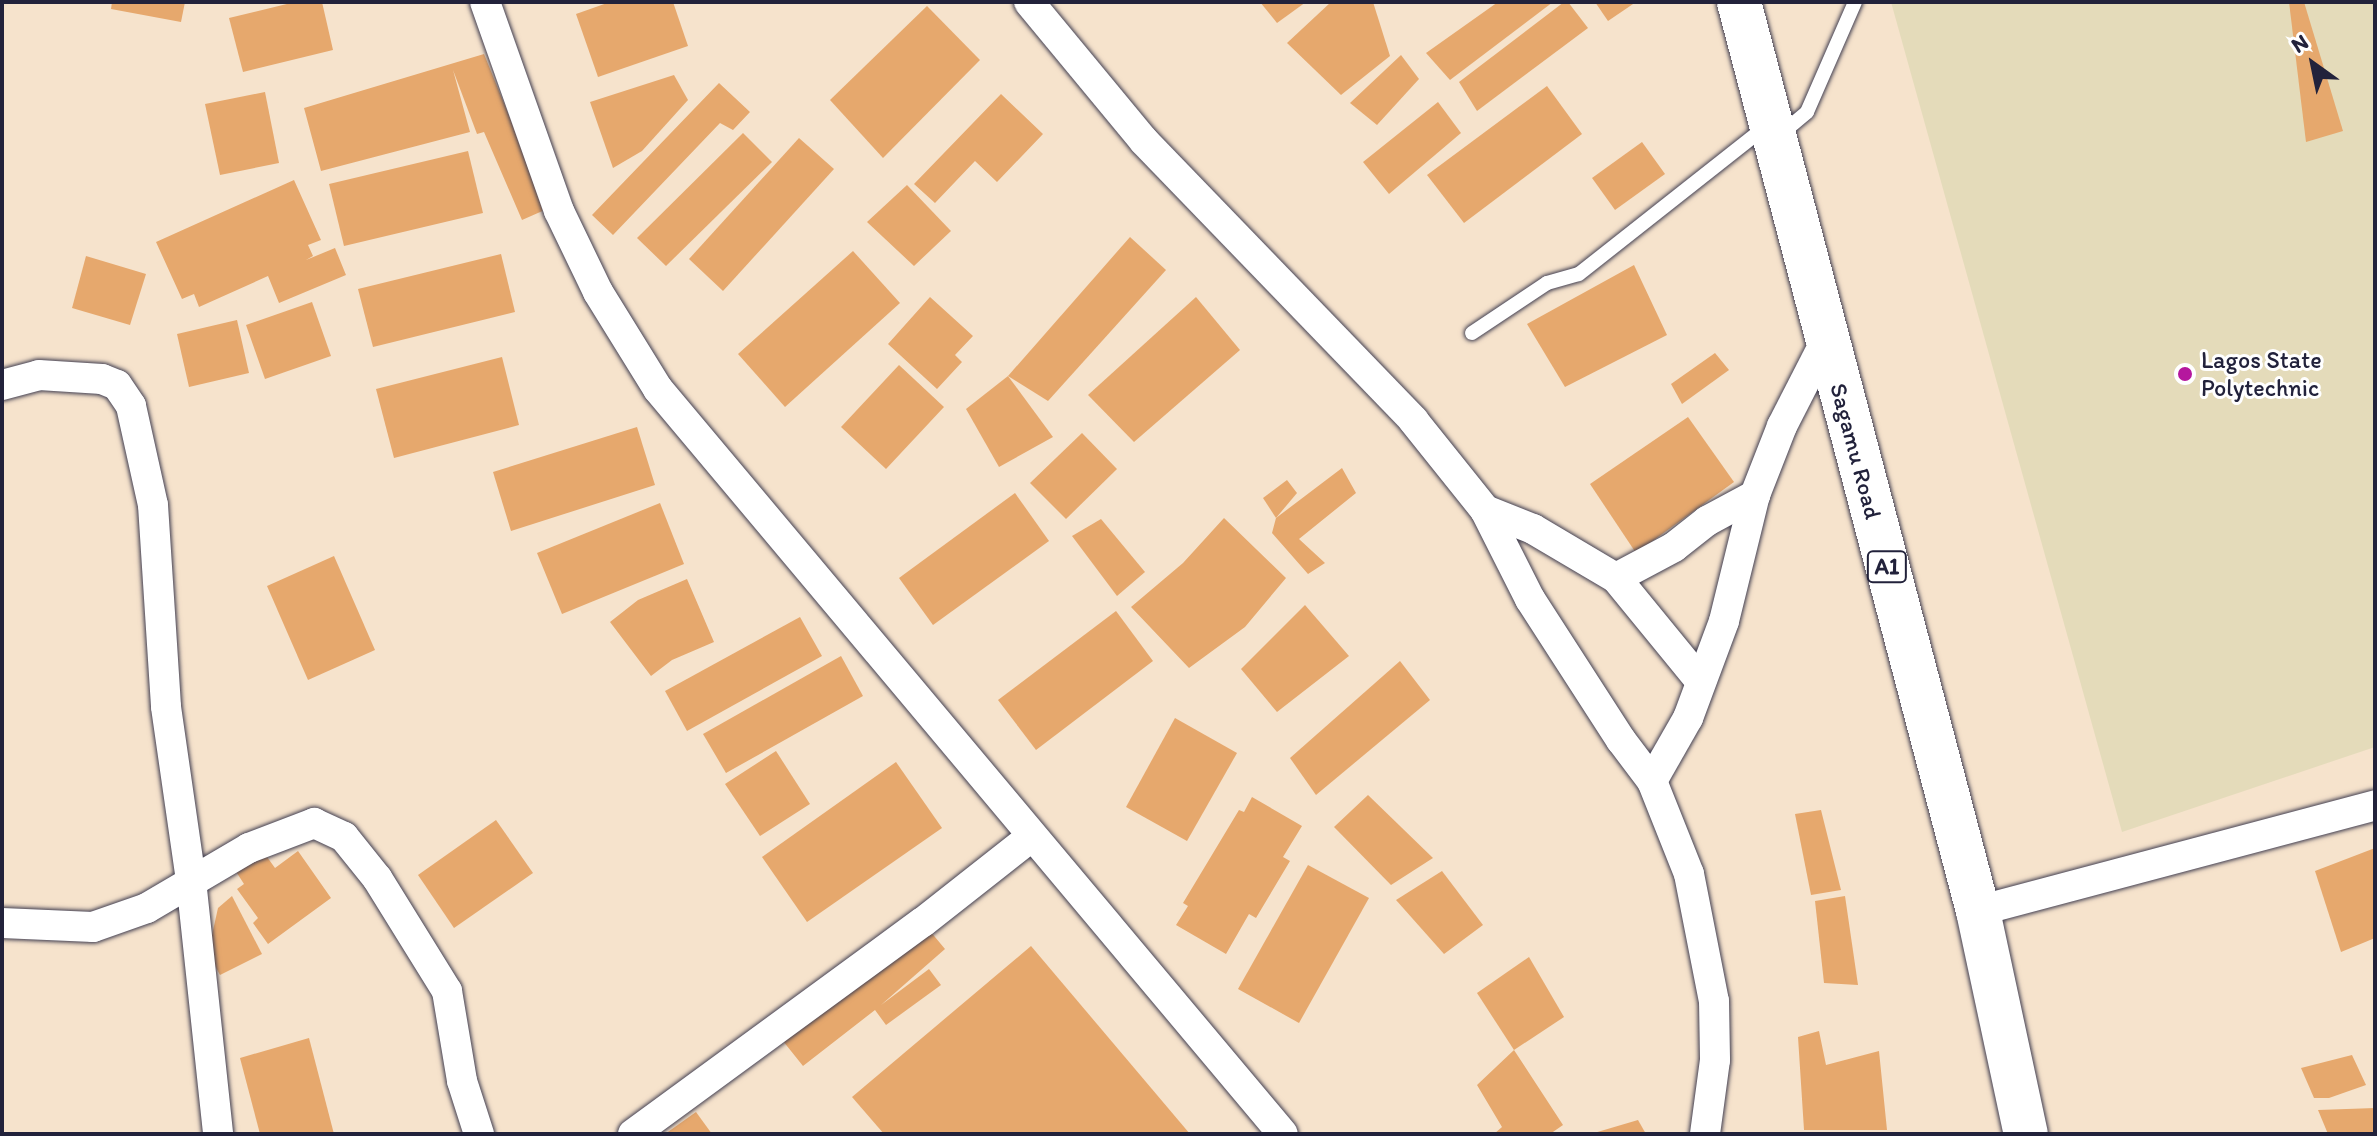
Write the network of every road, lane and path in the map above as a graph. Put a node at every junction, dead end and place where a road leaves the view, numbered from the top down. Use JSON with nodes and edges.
{"nodes":[{"id":1,"x":485,"y":2,"type":"edge"},
{"id":2,"x":1029,"y":2,"type":"edge"},
{"id":3,"x":1739,"y":2,"type":"edge"},
{"id":4,"x":1855,"y":2,"type":"edge"},
{"id":5,"x":1773,"y":131,"type":"junction"},
{"id":6,"x":1472,"y":333,"type":"dead end"},
{"id":7,"x":1827,"y":338,"type":"junction"},
{"id":8,"x":2,"y":385,"type":"edge"},
{"id":9,"x":1755,"y":495,"type":"junction"},
{"id":10,"x":1485,"y":510,"type":"junction"},
{"id":11,"x":1616,"y":578,"type":"junction"},
{"id":12,"x":1701,"y":682,"type":"junction"},
{"id":13,"x":1652,"y":781,"type":"junction"},
{"id":14,"x":2375,"y":805,"type":"edge"},
{"id":15,"x":1031,"y":837,"type":"junction"},
{"id":16,"x":191,"y":880,"type":"junction"},
{"id":17,"x":1978,"y":911,"type":"junction"},
{"id":18,"x":2,"y":923,"type":"edge"},
{"id":19,"x":218,"y":1134,"type":"edge"},
{"id":20,"x":479,"y":1134,"type":"edge"},
{"id":21,"x":633,"y":1134,"type":"edge"},
{"id":22,"x":1283,"y":1134,"type":"edge"},
{"id":23,"x":1705,"y":1134,"type":"edge"},
{"id":24,"x":2026,"y":1134,"type":"edge"}],
"edges":[{"from":1,"to":15,"type":"street"},
{"from":2,"to":10,"type":"street"},
{"from":3,"to":5,"type":"highway","name":"Sagamu Road","number":"A1"},
{"from":4,"to":5,"type":"lane"},
{"from":5,"to":6,"type":"lane"},
{"from":5,"to":7,"type":"highway","name":"Sagamu Road","number":"A1"},
{"from":7,"to":9,"type":"street"},
{"from":7,"to":17,"type":"highway","name":"Sagamu Road","number":"A1"},
{"from":8,"to":16,"type":"street"},
{"from":9,"to":11,"type":"street"},
{"from":9,"to":12,"type":"street"},
{"from":10,"to":11,"type":"street"},
{"from":10,"to":13,"type":"street"},
{"from":11,"to":12,"type":"street"},
{"from":12,"to":13,"type":"street"},
{"from":13,"to":23,"type":"street"},
{"from":14,"to":17,"type":"street"},
{"from":15,"to":21,"type":"street"},
{"from":15,"to":22,"type":"street"},
{"from":16,"to":18,"type":"street"},
{"from":16,"to":19,"type":"street"},
{"from":16,"to":20,"type":"street"},
{"from":17,"to":24,"type":"highway","name":"Sagamu Road","number":"A1"}]}
